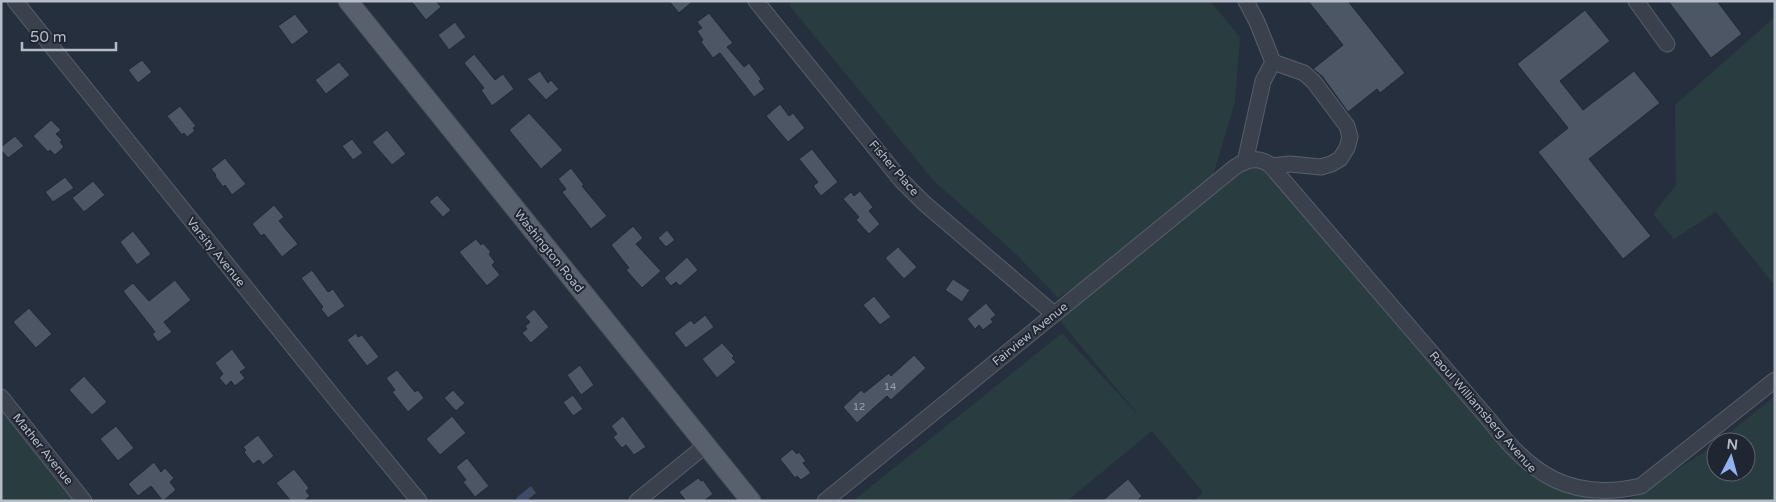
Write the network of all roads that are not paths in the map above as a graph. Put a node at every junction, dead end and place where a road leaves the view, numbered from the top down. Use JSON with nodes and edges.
{"nodes":[{"id":1,"x":14,"y":1,"type":"edge"},
{"id":2,"x":348,"y":1,"type":"edge"},
{"id":3,"x":756,"y":1,"type":"edge"},
{"id":4,"x":1246,"y":1,"type":"edge"},
{"id":5,"x":1636,"y":1,"type":"edge"},
{"id":6,"x":1667,"y":44,"type":"dead end"},
{"id":7,"x":1273,"y":62,"type":"junction"},
{"id":8,"x":1240,"y":165,"type":"junction"},
{"id":9,"x":1272,"y":166,"type":"junction"},
{"id":10,"x":1054,"y":314,"type":"junction"},
{"id":11,"x":1775,"y":380,"type":"edge"},
{"id":12,"x":1,"y":397,"type":"edge"},
{"id":13,"x":706,"y":445,"type":"junction"},
{"id":14,"x":84,"y":501,"type":"edge"},
{"id":15,"x":419,"y":501,"type":"edge"},
{"id":16,"x":637,"y":501,"type":"edge"},
{"id":17,"x":751,"y":501,"type":"edge"},
{"id":18,"x":825,"y":501,"type":"edge"}],
"edges":[{"from":1,"to":15,"type":"street","name":"Varsity Avenue"},
{"from":2,"to":13,"type":"main road","name":"Washington Road"},
{"from":3,"to":10,"type":"street","name":"Fisher Place"},
{"from":4,"to":7,"type":"street"},
{"from":5,"to":6,"type":"street"},
{"from":7,"to":8,"type":"street"},
{"from":7,"to":9,"type":"street"},
{"from":8,"to":9,"type":"street"},
{"from":8,"to":10,"type":"street","name":"Fairview Avenue"},
{"from":9,"to":11,"type":"street","name":"Raoul Williamsberg Avenue"},
{"from":10,"to":18,"type":"street","name":"Fairview Avenue"},
{"from":12,"to":14,"type":"street","name":"Mather Avenue"},
{"from":13,"to":16,"type":"street"},
{"from":13,"to":17,"type":"main road","name":"Washington Road"}]}
